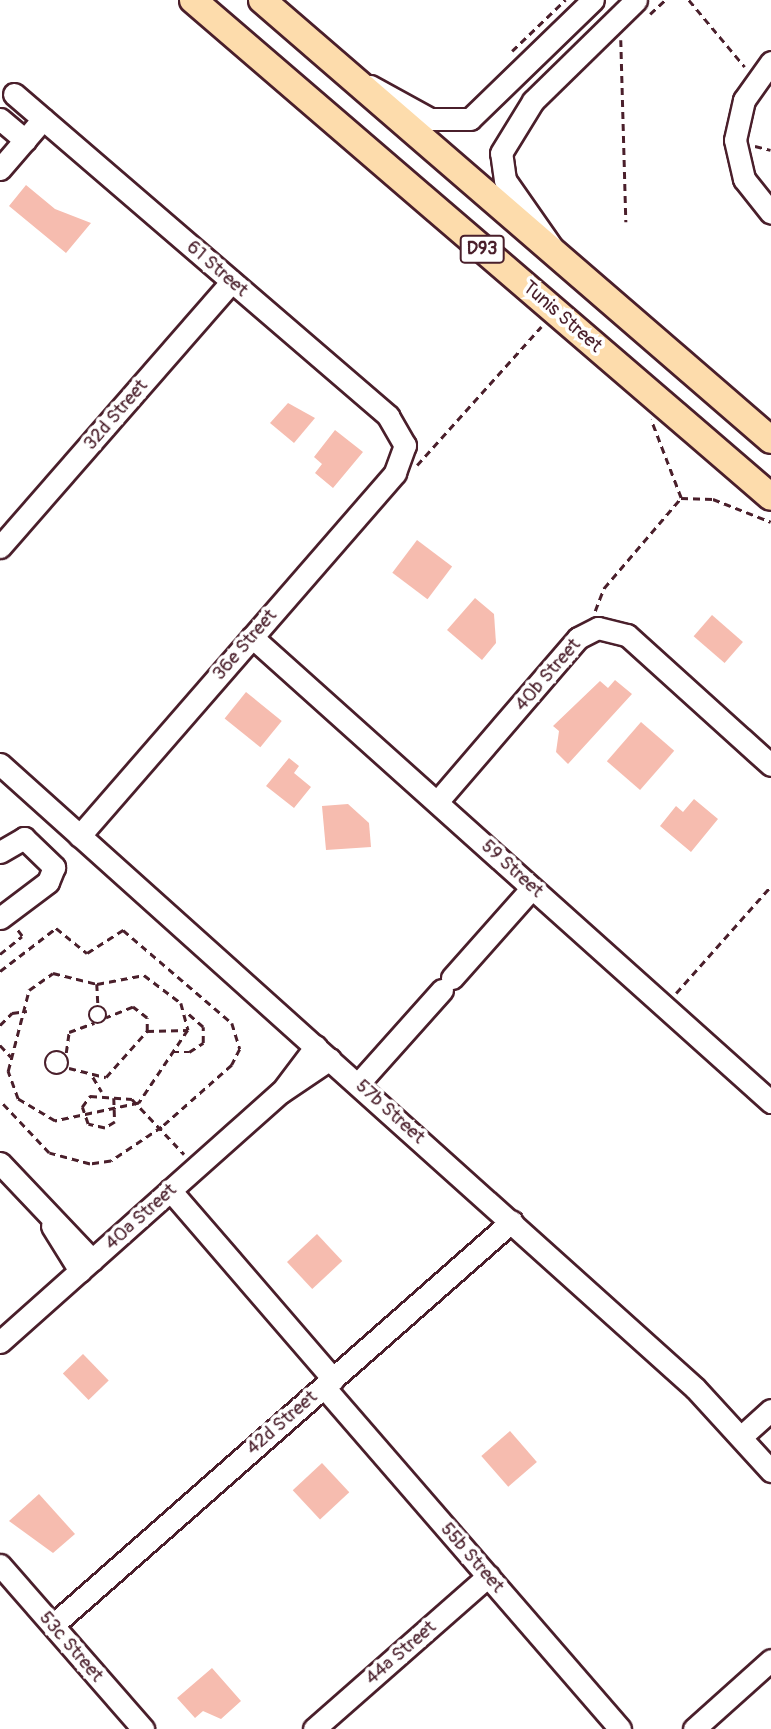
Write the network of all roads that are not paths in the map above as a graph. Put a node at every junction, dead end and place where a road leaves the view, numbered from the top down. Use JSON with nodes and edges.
{"nodes":[{"id":1,"x":193,"y":0,"type":"edge"},
{"id":2,"x":262,"y":0,"type":"edge"},
{"id":3,"x":593,"y":0,"type":"edge"},
{"id":4,"x":641,"y":8,"type":"edge"},
{"id":5,"x":771,"y":62,"type":"edge"},
{"id":6,"x":357,"y":82,"type":"junction"},
{"id":7,"x":14,"y":94,"type":"dead end"},
{"id":8,"x":0,"y":119,"type":"edge"},
{"id":9,"x":43,"y":119,"type":"junction"},
{"id":10,"x":25,"y":140,"type":"junction"},
{"id":11,"x":0,"y":169,"type":"edge"},
{"id":12,"x":771,"y":213,"type":"edge"},
{"id":13,"x":555,"y":252,"type":"junction"},
{"id":14,"x":231,"y":282,"type":"junction"},
{"id":15,"x":771,"y":440,"type":"edge"},
{"id":16,"x":405,"y":453,"type":"joint"},
{"id":17,"x":771,"y":497,"type":"edge"},
{"id":18,"x":0,"y":547,"type":"edge"},
{"id":19,"x":252,"y":637,"type":"junction"},
{"id":20,"x":0,"y":764,"type":"edge"},
{"id":21,"x":771,"y":765,"type":"edge"},
{"id":22,"x":437,"y":802,"type":"junction"},
{"id":23,"x":76,"y":832,"type":"junction"},
{"id":24,"x":0,"y":852,"type":"edge"},
{"id":25,"x":44,"y":854,"type":"junction"},
{"id":26,"x":532,"y":888,"type":"junction"},
{"id":27,"x":0,"y":918,"type":"edge"},
{"id":28,"x":323,"y":1053,"type":"junction"},
{"id":29,"x":358,"y":1084,"type":"junction"},
{"id":30,"x":771,"y":1102,"type":"edge"},
{"id":31,"x":0,"y":1163,"type":"edge"},
{"id":32,"x":170,"y":1190,"type":"junction"},
{"id":33,"x":512,"y":1221,"type":"junction"},
{"id":34,"x":86,"y":1266,"type":"junction"},
{"id":35,"x":0,"y":1342,"type":"edge"},
{"id":36,"x":328,"y":1383,"type":"junction"},
{"id":37,"x":771,"y":1410,"type":"edge"},
{"id":38,"x":742,"y":1436,"type":"junction"},
{"id":39,"x":771,"y":1471,"type":"edge"},
{"id":40,"x":0,"y":1565,"type":"edge"},
{"id":41,"x":488,"y":1576,"type":"junction"},
{"id":42,"x":53,"y":1625,"type":"junction"},
{"id":43,"x":771,"y":1660,"type":"edge"},
{"id":44,"x":143,"y":1729,"type":"edge"},
{"id":45,"x":314,"y":1729,"type":"edge"},
{"id":46,"x":620,"y":1729,"type":"edge"},
{"id":47,"x":694,"y":1729,"type":"edge"}],
"edges":[{"from":1,"to":17,"type":"main road","name":"Tunis Street","number":"D93"},
{"from":2,"to":6,"type":"main road","number":"D93"},
{"from":3,"to":6,"type":"street"},
{"from":4,"to":13,"type":"street"},
{"from":5,"to":12,"type":"street"},
{"from":6,"to":13,"type":"main road","number":"D93"},
{"from":7,"to":9,"type":"street","name":"61 Street"},
{"from":8,"to":10,"type":"street"},
{"from":9,"to":10,"type":"street"},
{"from":9,"to":14,"type":"street","name":"61 Street"},
{"from":10,"to":11,"type":"street"},
{"from":13,"to":15,"type":"main road","number":"D93"},
{"from":14,"to":16,"type":"street","name":"61 Street"},
{"from":14,"to":18,"type":"street","name":"32d Street"},
{"from":16,"to":19,"type":"street","name":"36e Street"},
{"from":19,"to":22,"type":"street","name":"59 Street"},
{"from":19,"to":23,"type":"street","name":"36e Street"},
{"from":20,"to":23,"type":"street","name":"57b Street"},
{"from":21,"to":22,"type":"street","name":"40b Street"},
{"from":22,"to":26,"type":"street","name":"59 Street"},
{"from":23,"to":25,"type":"street","name":"36e Street"},
{"from":23,"to":28,"type":"street","name":"57b Street"},
{"from":24,"to":25,"type":"street"},
{"from":25,"to":27,"type":"street"},
{"from":26,"to":29,"type":"street"},
{"from":26,"to":30,"type":"street","name":"59 Street"},
{"from":28,"to":29,"type":"street","name":"57b Street"},
{"from":28,"to":32,"type":"street","name":"40a Street"},
{"from":29,"to":33,"type":"street","name":"57b Street"},
{"from":31,"to":34,"type":"street"},
{"from":32,"to":34,"type":"street","name":"40a Street"},
{"from":32,"to":36,"type":"street","name":"55b Street"},
{"from":33,"to":36,"type":"street","name":"42d Street"},
{"from":33,"to":38,"type":"street","name":"57b Street"},
{"from":34,"to":35,"type":"street","name":"40a Street"},
{"from":36,"to":41,"type":"street","name":"55b Street"},
{"from":36,"to":42,"type":"street","name":"42d Street"},
{"from":37,"to":38,"type":"street"},
{"from":38,"to":39,"type":"street","name":"57b Street"},
{"from":40,"to":42,"type":"street","name":"53c Street"},
{"from":41,"to":45,"type":"street","name":"44a Street"},
{"from":41,"to":46,"type":"street","name":"55b Street"},
{"from":42,"to":44,"type":"street","name":"53c Street"},
{"from":43,"to":47,"type":"street"}]}
